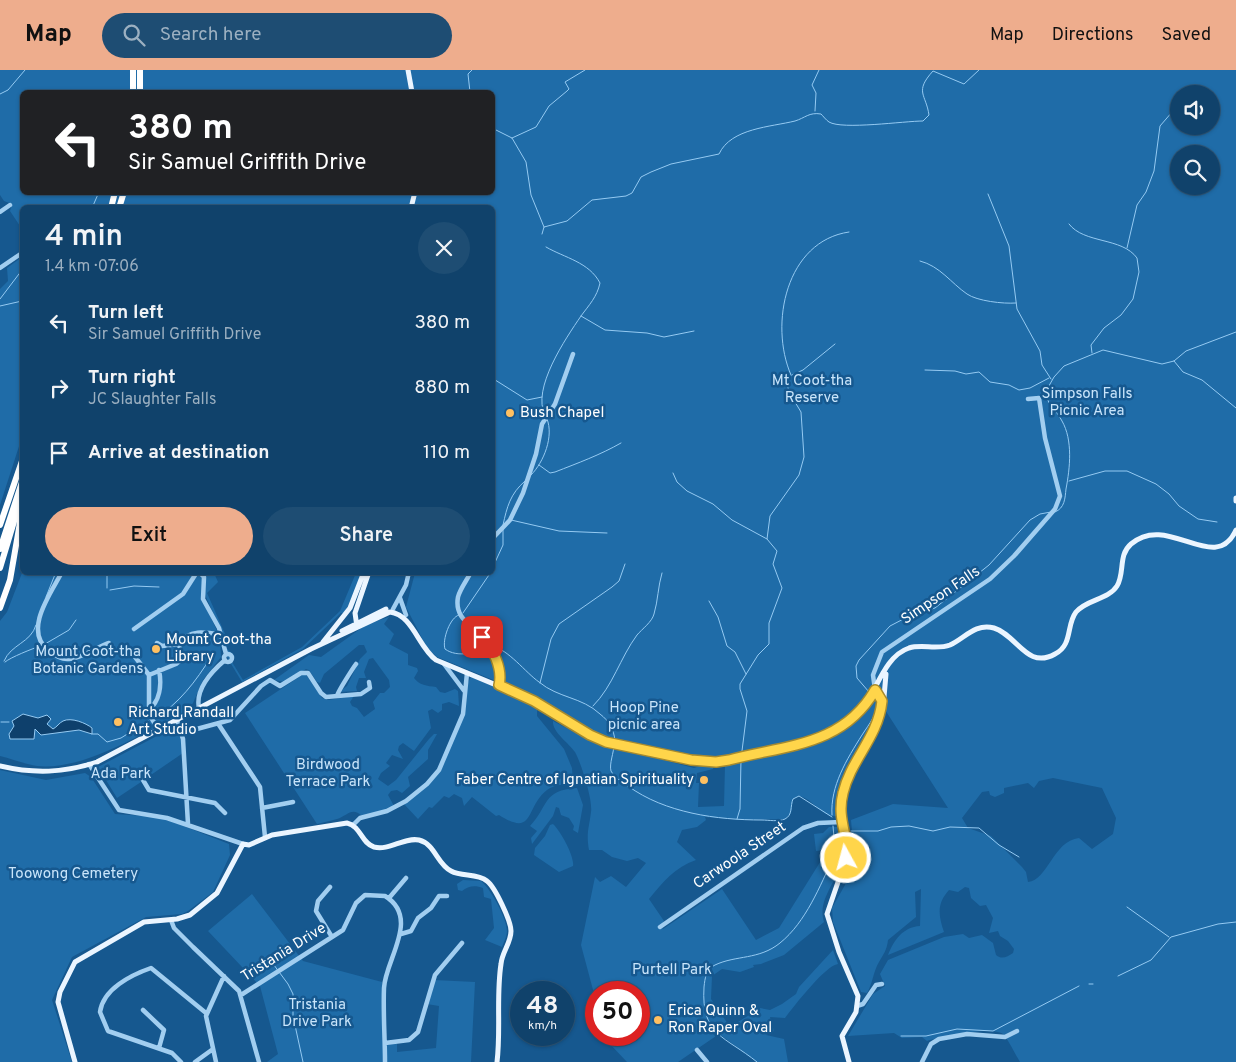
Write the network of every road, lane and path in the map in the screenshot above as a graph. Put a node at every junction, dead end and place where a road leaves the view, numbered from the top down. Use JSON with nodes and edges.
{"nodes":[{"id":1,"x":133,"y":70,"type":"edge"},
{"id":2,"x":140,"y":70,"type":"edge"},
{"id":3,"x":408,"y":70,"type":"edge"},
{"id":4,"x":133,"y":90,"type":"edge"},
{"id":5,"x":140,"y":90,"type":"edge"},
{"id":6,"x":412,"y":90,"type":"edge"},
{"id":7,"x":10,"y":205,"type":"dead end"},
{"id":8,"x":0,"y":212,"type":"edge"},
{"id":9,"x":20,"y":254,"type":"edge"},
{"id":10,"x":0,"y":268,"type":"edge"},
{"id":11,"x":573,"y":354,"type":"dead end"},
{"id":12,"x":1028,"y":399,"type":"dead end"},
{"id":13,"x":20,"y":467,"type":"edge"},
{"id":14,"x":20,"y":488,"type":"edge"},
{"id":15,"x":20,"y":502,"type":"edge"},
{"id":16,"x":20,"y":522,"type":"edge"},
{"id":17,"x":0,"y":525,"type":"edge"},
{"id":18,"x":1236,"y":530,"type":"edge"},
{"id":19,"x":495,"y":536,"type":"edge"},
{"id":20,"x":0,"y":549,"type":"edge"},
{"id":21,"x":0,"y":568,"type":"edge"},
{"id":22,"x":60,"y":575,"type":"edge"},
{"id":23,"x":196,"y":575,"type":"edge"},
{"id":24,"x":202,"y":575,"type":"edge"},
{"id":25,"x":363,"y":575,"type":"edge"},
{"id":26,"x":368,"y":575,"type":"edge"},
{"id":27,"x":408,"y":575,"type":"edge"},
{"id":28,"x":470,"y":575,"type":"edge"},
{"id":29,"x":400,"y":596,"type":"junction"},
{"id":30,"x":0,"y":608,"type":"edge"},
{"id":31,"x":350,"y":608,"type":"junction"},
{"id":32,"x":391,"y":610,"type":"junction"},
{"id":33,"x":406,"y":615,"type":"junction"},
{"id":34,"x":355,"y":625,"type":"junction"},
{"id":35,"x":134,"y":629,"type":"dead end"},
{"id":36,"x":415,"y":634,"type":"junction"},
{"id":37,"x":221,"y":635,"type":"junction"},
{"id":38,"x":108,"y":643,"type":"dead end"},
{"id":39,"x":157,"y":643,"type":"dead end"},
{"id":40,"x":321,"y":643,"type":"junction"},
{"id":41,"x":179,"y":644,"type":"junction"},
{"id":42,"x":311,"y":650,"type":"junction"},
{"id":43,"x":132,"y":653,"type":"dead end"},
{"id":44,"x":356,"y":664,"type":"dead end"},
{"id":45,"x":444,"y":664,"type":"junction"},
{"id":46,"x":159,"y":670,"type":"junction"},
{"id":47,"x":886,"y":671,"type":"junction"},
{"id":48,"x":468,"y":673,"type":"junction"},
{"id":49,"x":149,"y":675,"type":"junction"},
{"id":50,"x":369,"y":682,"type":"dead end"},
{"id":51,"x":499,"y":685,"type":"junction"},
{"id":52,"x":873,"y":693,"type":"junction"},
{"id":53,"x":337,"y":696,"type":"junction"},
{"id":54,"x":466,"y":696,"type":"junction"},
{"id":55,"x":882,"y":701,"type":"junction"},
{"id":56,"x":199,"y":708,"type":"junction"},
{"id":57,"x":148,"y":710,"type":"junction"},
{"id":58,"x":177,"y":720,"type":"junction"},
{"id":59,"x":219,"y":725,"type":"junction"},
{"id":60,"x":158,"y":730,"type":"junction"},
{"id":61,"x":182,"y":733,"type":"junction"},
{"id":62,"x":90,"y":764,"type":"junction"},
{"id":63,"x":0,"y":766,"type":"edge"},
{"id":64,"x":140,"y":775,"type":"dead end"},
{"id":65,"x":188,"y":796,"type":"junction"},
{"id":66,"x":293,"y":802,"type":"dead end"},
{"id":67,"x":262,"y":808,"type":"junction"},
{"id":68,"x":225,"y":813,"type":"dead end"},
{"id":69,"x":838,"y":822,"type":"junction"},
{"id":70,"x":188,"y":824,"type":"junction"},
{"id":71,"x":353,"y":825,"type":"junction"},
{"id":72,"x":265,"y":837,"type":"junction"},
{"id":73,"x":243,"y":844,"type":"junction"},
{"id":74,"x":406,"y":878,"type":"dead end"},
{"id":75,"x":330,"y":887,"type":"dead end"},
{"id":76,"x":447,"y":896,"type":"dead end"},
{"id":77,"x":389,"y":898,"type":"junction"},
{"id":78,"x":171,"y":920,"type":"junction"},
{"id":79,"x":660,"y":927,"type":"dead end"},
{"id":80,"x":401,"y":934,"type":"junction"},
{"id":81,"x":332,"y":937,"type":"junction"},
{"id":82,"x":462,"y":943,"type":"dead end"},
{"id":83,"x":224,"y":976,"type":"junction"},
{"id":84,"x":882,"y":984,"type":"dead end"},
{"id":85,"x":241,"y":995,"type":"junction"},
{"id":86,"x":857,"y":1006,"type":"junction"},
{"id":87,"x":143,"y":1010,"type":"dead end"},
{"id":88,"x":206,"y":1013,"type":"junction"},
{"id":89,"x":1017,"y":1031,"type":"dead end"},
{"id":90,"x":385,"y":1043,"type":"junction"},
{"id":91,"x":159,"y":1048,"type":"junction"},
{"id":92,"x":214,"y":1049,"type":"junction"},
{"id":93,"x":697,"y":1050,"type":"dead end"},
{"id":94,"x":75,"y":1062,"type":"edge"},
{"id":95,"x":181,"y":1062,"type":"edge"},
{"id":96,"x":195,"y":1062,"type":"edge"},
{"id":97,"x":216,"y":1062,"type":"edge"},
{"id":98,"x":259,"y":1062,"type":"edge"},
{"id":99,"x":385,"y":1062,"type":"edge"},
{"id":100,"x":497,"y":1062,"type":"edge"},
{"id":101,"x":707,"y":1062,"type":"edge"},
{"id":102,"x":848,"y":1062,"type":"edge"},
{"id":103,"x":922,"y":1062,"type":"edge"}],
"edges":[{"from":1,"to":4,"type":"highway"},
{"from":2,"to":5,"type":"highway"},
{"from":3,"to":6,"type":"main road"},
{"from":7,"to":8,"type":"street"},
{"from":9,"to":10,"type":"street"},
{"from":11,"to":19,"type":"street"},
{"from":12,"to":52,"type":"street","name":"Simpson Falls"},
{"from":13,"to":17,"type":"highway"},
{"from":14,"to":20,"type":"highway"},
{"from":15,"to":21,"type":"highway"},
{"from":16,"to":30,"type":"highway"},
{"from":18,"to":47,"type":"main road"},
{"from":22,"to":38,"type":"street"},
{"from":23,"to":35,"type":"street"},
{"from":24,"to":37,"type":"street"},
{"from":25,"to":31,"type":"main road"},
{"from":26,"to":34,"type":"main road"},
{"from":27,"to":29,"type":"street"},
{"from":28,"to":51,"type":"street"},
{"from":29,"to":32,"type":"street"},
{"from":29,"to":33,"type":"street"},
{"from":31,"to":34,"type":"main road"},
{"from":31,"to":40,"type":"main road"},
{"from":32,"to":33,"type":"main road"},
{"from":32,"to":34,"type":"main road"},
{"from":32,"to":36,"type":"main road"},
{"from":33,"to":36,"type":"main road"},
{"from":34,"to":40,"type":"main road"},
{"from":34,"to":42,"type":"main road"},
{"from":36,"to":45,"type":"main road"},
{"from":37,"to":41,"type":"street"},
{"from":37,"to":56,"type":"street"},
{"from":39,"to":41,"type":"street"},
{"from":40,"to":42,"type":"main road"},
{"from":41,"to":46,"type":"street"},
{"from":42,"to":56,"type":"main road"},
{"from":43,"to":49,"type":"street"},
{"from":44,"to":53,"type":"street"},
{"from":45,"to":48,"type":"main road"},
{"from":45,"to":54,"type":"street"},
{"from":46,"to":49,"type":"street"},
{"from":46,"to":57,"type":"street"},
{"from":47,"to":52,"type":"main road"},
{"from":47,"to":55,"type":"main road"},
{"from":48,"to":51,"type":"main road"},
{"from":48,"to":54,"type":"street"},
{"from":49,"to":57,"type":"street"},
{"from":50,"to":53,"type":"street"},
{"from":51,"to":52,"type":"main road"},
{"from":52,"to":55,"type":"main road"},
{"from":53,"to":59,"type":"street"},
{"from":54,"to":71,"type":"street"},
{"from":55,"to":69,"type":"main road"},
{"from":56,"to":58,"type":"main road"},
{"from":57,"to":60,"type":"street"},
{"from":58,"to":60,"type":"main road"},
{"from":58,"to":61,"type":"street"},
{"from":59,"to":61,"type":"street"},
{"from":59,"to":67,"type":"street"},
{"from":60,"to":62,"type":"main road"},
{"from":61,"to":65,"type":"street"},
{"from":62,"to":63,"type":"main road"},
{"from":62,"to":70,"type":"street"},
{"from":64,"to":65,"type":"street"},
{"from":65,"to":68,"type":"street"},
{"from":65,"to":70,"type":"street"},
{"from":66,"to":67,"type":"street"},
{"from":67,"to":72,"type":"street"},
{"from":69,"to":79,"type":"street","name":"Carwoola Street"},
{"from":69,"to":86,"type":"main road"},
{"from":70,"to":73,"type":"street"},
{"from":71,"to":72,"type":"main road"},
{"from":71,"to":100,"type":"main road"},
{"from":72,"to":73,"type":"main road"},
{"from":73,"to":78,"type":"main road"},
{"from":74,"to":77,"type":"street"},
{"from":75,"to":81,"type":"street"},
{"from":76,"to":80,"type":"street"},
{"from":77,"to":80,"type":"street"},
{"from":77,"to":81,"type":"street","name":"Tristania Drive"},
{"from":78,"to":83,"type":"street"},
{"from":78,"to":94,"type":"main road"},
{"from":80,"to":90,"type":"street"},
{"from":81,"to":85,"type":"street","name":"Tristania Drive"},
{"from":82,"to":90,"type":"street"},
{"from":83,"to":85,"type":"street"},
{"from":83,"to":88,"type":"street"},
{"from":84,"to":86,"type":"street"},
{"from":85,"to":98,"type":"street"},
{"from":86,"to":102,"type":"main road"},
{"from":87,"to":91,"type":"street"},
{"from":88,"to":91,"type":"street"},
{"from":88,"to":92,"type":"street"},
{"from":89,"to":103,"type":"street"},
{"from":90,"to":99,"type":"street"},
{"from":91,"to":95,"type":"street"},
{"from":92,"to":96,"type":"street"},
{"from":92,"to":97,"type":"street"},
{"from":93,"to":101,"type":"street"}]}
